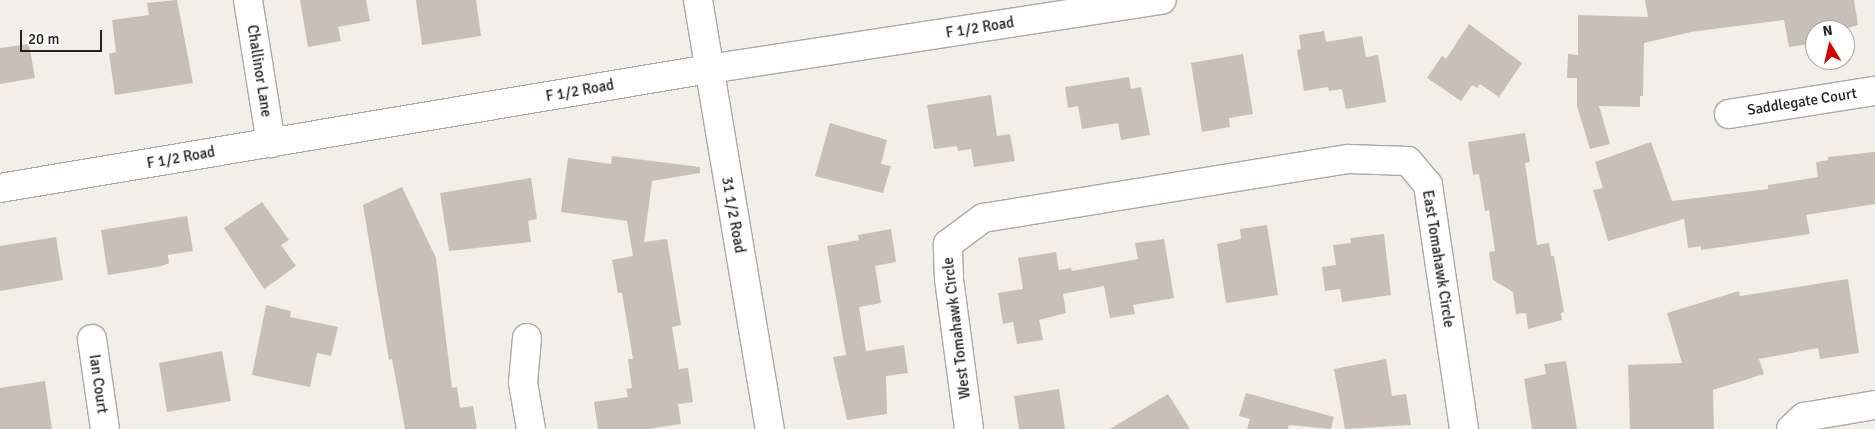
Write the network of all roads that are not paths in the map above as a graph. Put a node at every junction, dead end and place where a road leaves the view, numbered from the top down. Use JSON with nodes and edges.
{"nodes":[{"id":1,"x":248,"y":0,"type":"edge"},
{"id":2,"x":698,"y":0,"type":"edge"},
{"id":3,"x":1162,"y":0,"type":"edge"},
{"id":4,"x":1064,"y":7,"type":"edge"},
{"id":5,"x":708,"y":69,"type":"junction"},
{"id":6,"x":1875,"y":90,"type":"edge"},
{"id":7,"x":1729,"y":114,"type":"dead end"},
{"id":8,"x":272,"y":143,"type":"junction"},
{"id":9,"x":0,"y":188,"type":"edge"},
{"id":10,"x":1164,"y":189,"type":"joint"},
{"id":11,"x":527,"y":338,"type":"dead end"},
{"id":12,"x":92,"y":339,"type":"dead end"},
{"id":13,"x":1875,"y":405,"type":"edge"},
{"id":14,"x":105,"y":429,"type":"edge"},
{"id":15,"x":531,"y":429,"type":"edge"},
{"id":16,"x":770,"y":429,"type":"edge"},
{"id":17,"x":969,"y":429,"type":"edge"},
{"id":18,"x":1464,"y":429,"type":"edge"},
{"id":19,"x":1790,"y":429,"type":"edge"}],
"edges":[{"from":1,"to":8,"type":"street","name":"Challinor Lane"},
{"from":2,"to":5,"type":"street","name":"31 1/2 Road"},
{"from":3,"to":4,"type":"street","name":"F 1/2 Road"},
{"from":4,"to":5,"type":"street","name":"F 1/2 Road"},
{"from":5,"to":8,"type":"street","name":"F 1/2 Road"},
{"from":5,"to":16,"type":"street","name":"31 1/2 Road"},
{"from":6,"to":7,"type":"street","name":"Saddlegate Court"},
{"from":8,"to":9,"type":"street","name":"F 1/2 Road"},
{"from":10,"to":17,"type":"street","name":"West Tomahawk Circle"},
{"from":10,"to":18,"type":"street","name":"East Tomahawk Circle"},
{"from":11,"to":15,"type":"street"},
{"from":12,"to":14,"type":"street","name":"Ian Court"},
{"from":13,"to":19,"type":"street"}]}
